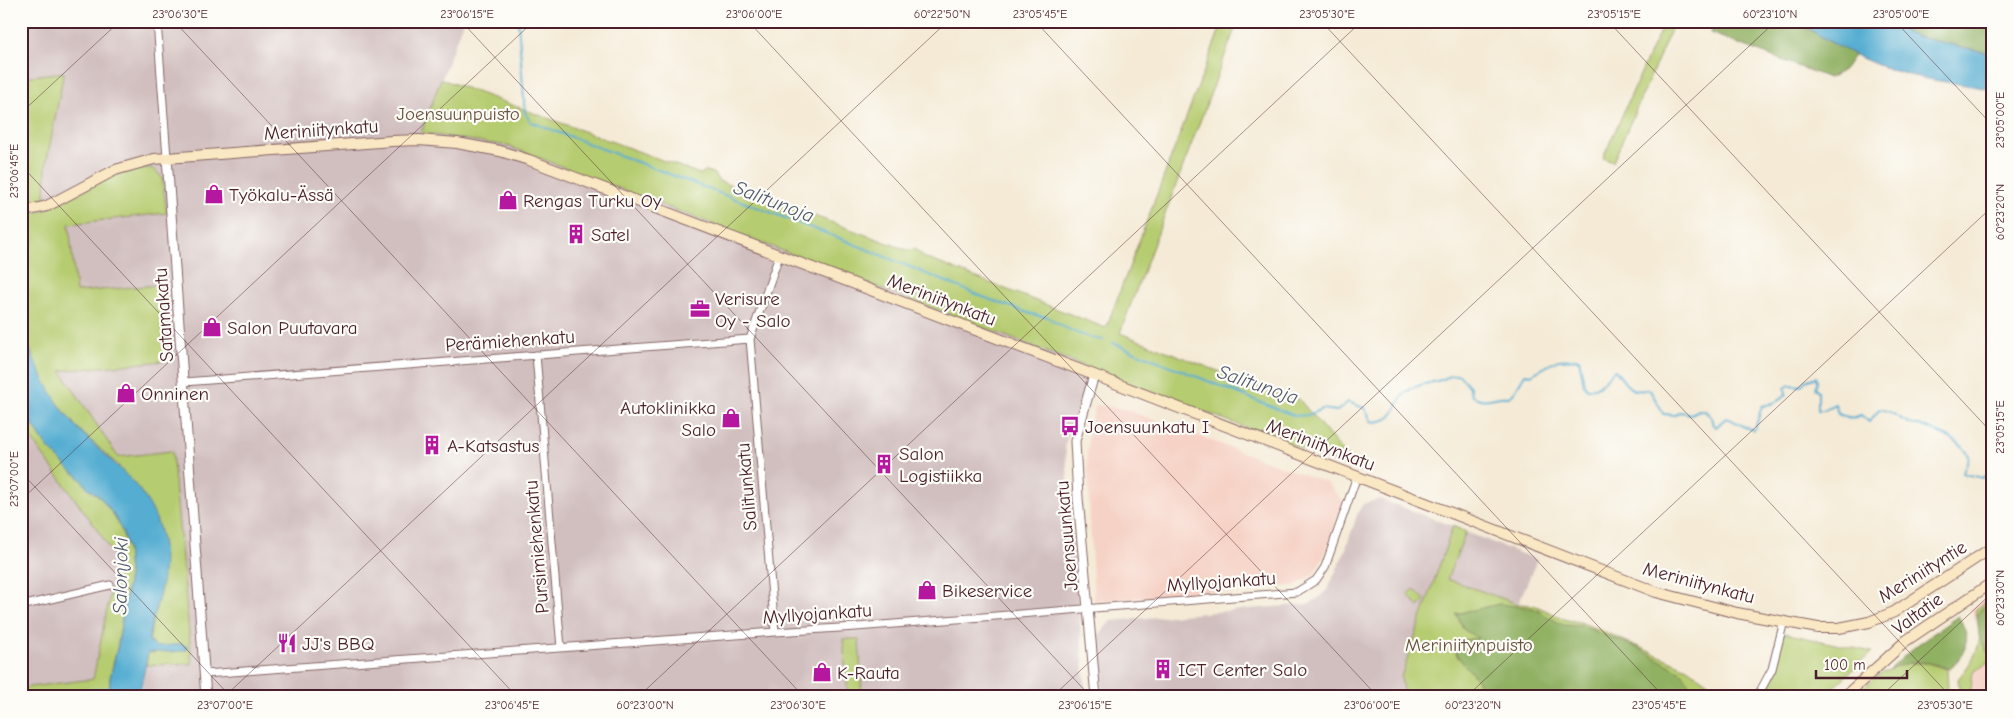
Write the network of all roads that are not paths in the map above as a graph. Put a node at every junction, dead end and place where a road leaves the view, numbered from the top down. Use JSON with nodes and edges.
{"nodes":[{"id":1,"x":156,"y":21,"type":"edge"},
{"id":2,"x":167,"y":158,"type":"junction"},
{"id":3,"x":21,"y":212,"type":"edge"},
{"id":4,"x":779,"y":256,"type":"junction"},
{"id":5,"x":750,"y":339,"type":"junction"},
{"id":6,"x":536,"y":355,"type":"junction"},
{"id":7,"x":1094,"y":375,"type":"junction"},
{"id":8,"x":184,"y":382,"type":"junction"},
{"id":9,"x":1358,"y":476,"type":"junction"},
{"id":10,"x":1993,"y":547,"type":"edge"},
{"id":11,"x":1993,"y":582,"type":"edge"},
{"id":12,"x":110,"y":585,"type":"dead end"},
{"id":13,"x":21,"y":606,"type":"edge"},
{"id":14,"x":1088,"y":608,"type":"junction"},
{"id":15,"x":1784,"y":621,"type":"junction"},
{"id":16,"x":1838,"y":628,"type":"joint"},
{"id":17,"x":775,"y":632,"type":"junction"},
{"id":18,"x":561,"y":648,"type":"junction"},
{"id":19,"x":205,"y":674,"type":"junction"},
{"id":20,"x":206,"y":697,"type":"edge"},
{"id":21,"x":1096,"y":697,"type":"edge"},
{"id":22,"x":1757,"y":697,"type":"edge"},
{"id":23,"x":1844,"y":697,"type":"edge"}],
"edges":[{"from":1,"to":2,"type":"street","name":"Satamakatu"},
{"from":2,"to":3,"type":"main road","name":"Meriniitynkatu"},
{"from":2,"to":4,"type":"main road","name":"Meriniitynkatu"},
{"from":2,"to":8,"type":"street","name":"Satamakatu"},
{"from":4,"to":5,"type":"street"},
{"from":4,"to":7,"type":"main road","name":"Meriniitynkatu"},
{"from":5,"to":6,"type":"street","name":"Perämiehenkatu"},
{"from":5,"to":17,"type":"street","name":"Salitunkatu"},
{"from":6,"to":8,"type":"street","name":"Perämiehenkatu"},
{"from":6,"to":18,"type":"street","name":"Pursimiehenkatu"},
{"from":7,"to":9,"type":"main road","name":"Meriniitynkatu"},
{"from":7,"to":14,"type":"street","name":"Joensuunkatu"},
{"from":8,"to":19,"type":"street","name":"Satamakatu"},
{"from":9,"to":14,"type":"street","name":"Myllyojankatu"},
{"from":9,"to":15,"type":"main road","name":"Meriniitynkatu"},
{"from":10,"to":16,"type":"main road","name":"Meriniityntie"},
{"from":11,"to":23,"type":"main road","name":"Valtatie"},
{"from":12,"to":13,"type":"street"},
{"from":14,"to":17,"type":"street","name":"Myllyojankatu"},
{"from":14,"to":21,"type":"street","name":"Joensuunkatu"},
{"from":15,"to":16,"type":"main road","name":"Meriniitynkatu"},
{"from":15,"to":22,"type":"street"},
{"from":17,"to":18,"type":"street","name":"Myllyojankatu"},
{"from":18,"to":19,"type":"street","name":"Myllyojankatu"},
{"from":19,"to":20,"type":"street","name":"Satamakatu"}]}
